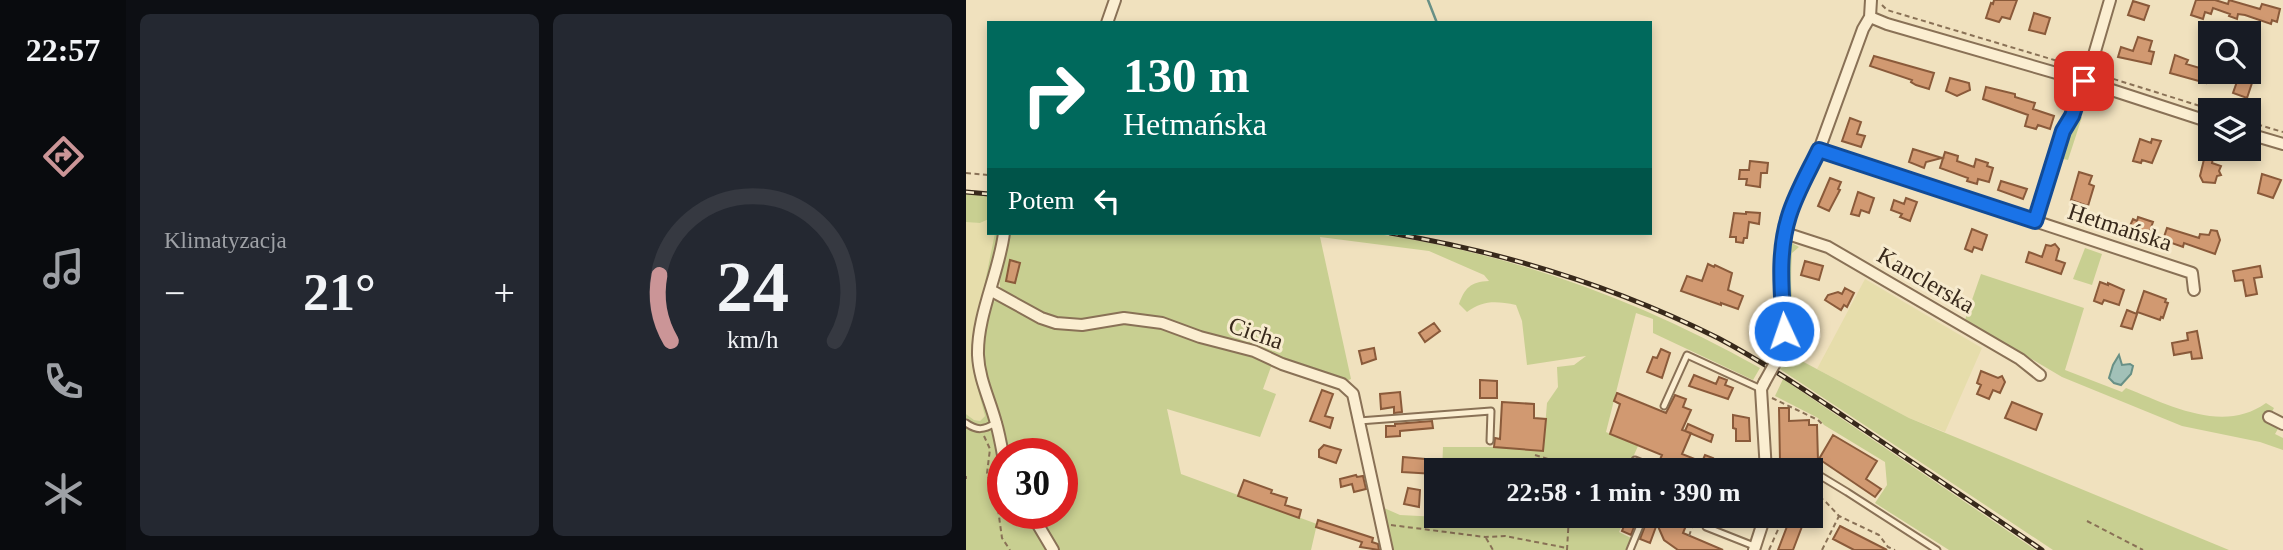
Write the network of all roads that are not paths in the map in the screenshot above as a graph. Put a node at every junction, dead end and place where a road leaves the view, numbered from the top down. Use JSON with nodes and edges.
{"nodes":[{"id":1,"x":1115,"y":0,"type":"edge"},
{"id":2,"x":2110,"y":0,"type":"edge"},
{"id":3,"x":1873,"y":1,"type":"edge"},
{"id":4,"x":1870,"y":17,"type":"junction"},
{"id":5,"x":1108,"y":21,"type":"edge"},
{"id":6,"x":2084,"y":81,"type":"junction"},
{"id":7,"x":2198,"y":118,"type":"edge"},
{"id":8,"x":2261,"y":138,"type":"edge"},
{"id":9,"x":2283,"y":144,"type":"edge"},
{"id":10,"x":1819,"y":150,"type":"junction"},
{"id":11,"x":2035,"y":221,"type":"junction"},
{"id":12,"x":1785,"y":233,"type":"junction"},
{"id":13,"x":1004,"y":235,"type":"edge"},
{"id":14,"x":2194,"y":290,"type":"dead end"},
{"id":15,"x":992,"y":291,"type":"junction"},
{"id":16,"x":2040,"y":375,"type":"dead end"},
{"id":17,"x":1762,"y":391,"type":"junction"},
{"id":18,"x":1664,"y":406,"type":"dead end"},
{"id":19,"x":2269,"y":417,"type":"dead end"},
{"id":20,"x":1359,"y":421,"type":"junction"},
{"id":21,"x":996,"y":422,"type":"junction"},
{"id":22,"x":966,"y":423,"type":"edge"},
{"id":23,"x":2283,"y":424,"type":"edge"},
{"id":24,"x":1000,"y":438,"type":"edge"},
{"id":25,"x":1490,"y":441,"type":"dead end"},
{"id":26,"x":1765,"y":458,"type":"edge"},
{"id":27,"x":1823,"y":477,"type":"edge"},
{"id":28,"x":1639,"y":528,"type":"edge"},
{"id":29,"x":1708,"y":528,"type":"edge"},
{"id":30,"x":1761,"y":528,"type":"edge"},
{"id":31,"x":1041,"y":529,"type":"edge"},
{"id":32,"x":1754,"y":549,"type":"edge"},
{"id":33,"x":1053,"y":550,"type":"edge"},
{"id":34,"x":1387,"y":550,"type":"edge"},
{"id":35,"x":1630,"y":550,"type":"edge"},
{"id":36,"x":1937,"y":550,"type":"edge"}],
"edges":[{"from":1,"to":5,"type":"street"},
{"from":2,"to":6,"type":"street"},
{"from":3,"to":4,"type":"street"},
{"from":4,"to":6,"type":"street"},
{"from":4,"to":10,"type":"street"},
{"from":6,"to":7,"type":"street"},
{"from":6,"to":11,"type":"street"},
{"from":8,"to":9,"type":"street"},
{"from":10,"to":11,"type":"street","name":"Hetmańska"},
{"from":10,"to":12,"type":"street"},
{"from":11,"to":14,"type":"street","name":"Hetmańska"},
{"from":12,"to":16,"type":"street","name":"Kanclerska"},
{"from":12,"to":17,"type":"street","bridge":true},
{"from":13,"to":15,"type":"street"},
{"from":15,"to":20,"type":"street","name":"Cicha"},
{"from":15,"to":21,"type":"street"},
{"from":17,"to":18,"type":"lane"},
{"from":17,"to":26,"type":"street"},
{"from":19,"to":23,"type":"street"},
{"from":20,"to":25,"type":"lane"},
{"from":20,"to":34,"type":"street","name":"Cicha"},
{"from":21,"to":22,"type":"lane"},
{"from":21,"to":24,"type":"street"},
{"from":27,"to":36,"type":"lane"},
{"from":28,"to":35,"type":"lane"},
{"from":29,"to":32,"type":"lane"},
{"from":30,"to":32,"type":"street"},
{"from":31,"to":33,"type":"street"}]}
